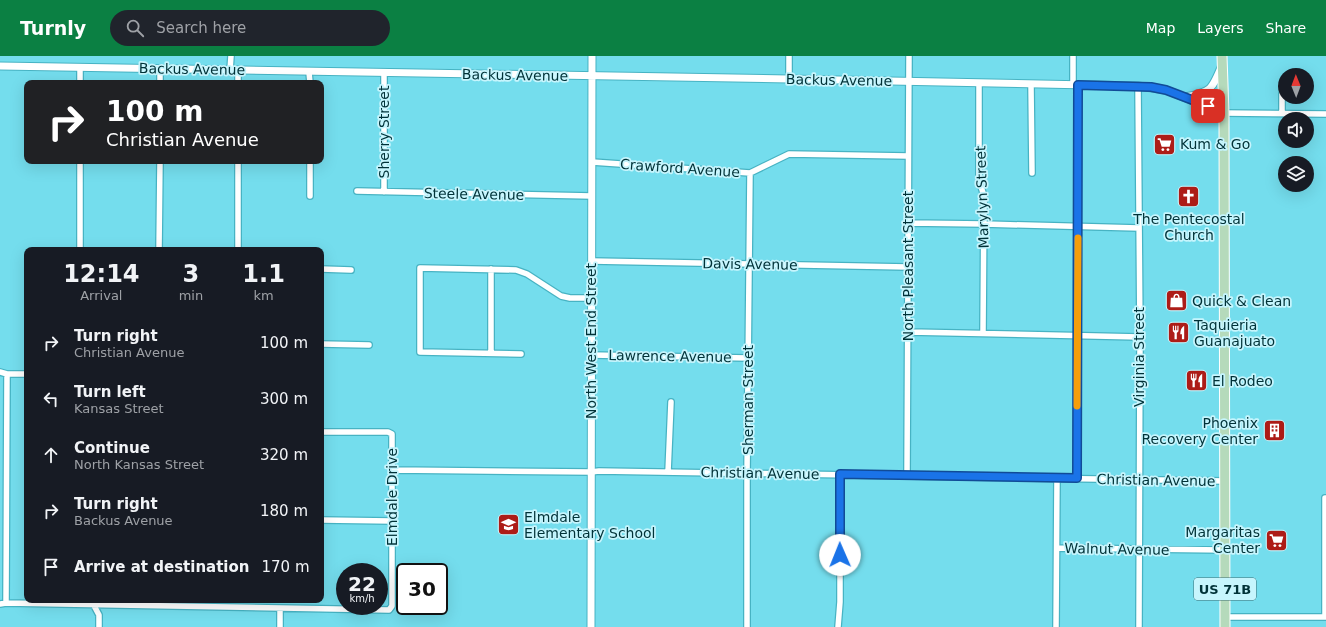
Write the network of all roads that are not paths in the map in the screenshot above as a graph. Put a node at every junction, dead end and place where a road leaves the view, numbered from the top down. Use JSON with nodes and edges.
{"nodes":[{"id":1,"x":231,"y":56,"type":"edge"},
{"id":2,"x":592,"y":56,"type":"edge"},
{"id":3,"x":789,"y":56,"type":"edge"},
{"id":4,"x":909,"y":56,"type":"edge"},
{"id":5,"x":1073,"y":56,"type":"edge"},
{"id":6,"x":1222,"y":60,"type":"edge"},
{"id":7,"x":0,"y":66,"type":"edge"},
{"id":8,"x":80,"y":67,"type":"junction"},
{"id":9,"x":160,"y":69,"type":"junction"},
{"id":10,"x":234,"y":70,"type":"junction"},
{"id":11,"x":310,"y":72,"type":"junction"},
{"id":12,"x":384,"y":73,"type":"junction"},
{"id":13,"x":592,"y":76,"type":"junction"},
{"id":14,"x":789,"y":79,"type":"junction"},
{"id":15,"x":80,"y":80,"type":"edge"},
{"id":16,"x":160,"y":80,"type":"edge"},
{"id":17,"x":237,"y":80,"type":"edge"},
{"id":18,"x":310,"y":80,"type":"edge"},
{"id":19,"x":909,"y":82,"type":"junction"},
{"id":20,"x":980,"y":84,"type":"junction"},
{"id":21,"x":1031,"y":84,"type":"junction"},
{"id":22,"x":1076,"y":85,"type":"junction"},
{"id":23,"x":1138,"y":86,"type":"junction"},
{"id":24,"x":1185,"y":97,"type":"junction"},
{"id":25,"x":1224,"y":113,"type":"junction"},
{"id":26,"x":1278,"y":113,"type":"edge"},
{"id":27,"x":1314,"y":114,"type":"edge"},
{"id":28,"x":1326,"y":114,"type":"edge"},
{"id":29,"x":908,"y":156,"type":"junction"},
{"id":30,"x":592,"y":162,"type":"junction"},
{"id":31,"x":80,"y":164,"type":"edge"},
{"id":32,"x":160,"y":164,"type":"edge"},
{"id":33,"x":238,"y":164,"type":"edge"},
{"id":34,"x":310,"y":164,"type":"edge"},
{"id":35,"x":750,"y":173,"type":"junction"},
{"id":36,"x":1032,"y":173,"type":"dead end"},
{"id":37,"x":357,"y":191,"type":"dead end"},
{"id":38,"x":384,"y":192,"type":"junction"},
{"id":39,"x":310,"y":196,"type":"dead end"},
{"id":40,"x":592,"y":196,"type":"junction"},
{"id":41,"x":908,"y":223,"type":"junction"},
{"id":42,"x":984,"y":224,"type":"junction"},
{"id":43,"x":1078,"y":226,"type":"junction"},
{"id":44,"x":1139,"y":228,"type":"junction"},
{"id":45,"x":80,"y":247,"type":"edge"},
{"id":46,"x":159,"y":247,"type":"edge"},
{"id":47,"x":238,"y":247,"type":"edge"},
{"id":48,"x":592,"y":261,"type":"junction"},
{"id":49,"x":749,"y":264,"type":"junction"},
{"id":50,"x":908,"y":267,"type":"junction"},
{"id":51,"x":324,"y":269,"type":"edge"},
{"id":52,"x":491,"y":269,"type":"junction"},
{"id":53,"x":351,"y":270,"type":"dead end"},
{"id":54,"x":592,"y":298,"type":"junction"},
{"id":55,"x":909,"y":332,"type":"junction"},
{"id":56,"x":983,"y":333,"type":"junction"},
{"id":57,"x":1077,"y":335,"type":"junction"},
{"id":58,"x":1140,"y":337,"type":"junction"},
{"id":59,"x":324,"y":344,"type":"edge"},
{"id":60,"x":369,"y":345,"type":"dead end"},
{"id":61,"x":491,"y":353,"type":"junction"},
{"id":62,"x":521,"y":354,"type":"dead end"},
{"id":63,"x":591,"y":355,"type":"junction"},
{"id":64,"x":748,"y":358,"type":"junction"},
{"id":65,"x":0,"y":372,"type":"edge"},
{"id":66,"x":7,"y":374,"type":"junction"},
{"id":67,"x":24,"y":374,"type":"edge"},
{"id":68,"x":671,"y":402,"type":"dead end"},
{"id":69,"x":324,"y":432,"type":"edge"},
{"id":70,"x":392,"y":470,"type":"junction"},
{"id":71,"x":591,"y":472,"type":"junction"},
{"id":72,"x":668,"y":472,"type":"junction"},
{"id":73,"x":747,"y":474,"type":"junction"},
{"id":74,"x":840,"y":474,"type":"junction"},
{"id":75,"x":908,"y":476,"type":"junction"},
{"id":76,"x":1057,"y":478,"type":"junction"},
{"id":77,"x":1077,"y":478,"type":"junction"},
{"id":78,"x":1139,"y":479,"type":"junction"},
{"id":79,"x":1225,"y":481,"type":"junction"},
{"id":80,"x":1325,"y":498,"type":"dead end"},
{"id":81,"x":324,"y":520,"type":"edge"},
{"id":82,"x":392,"y":521,"type":"junction"},
{"id":83,"x":1057,"y":548,"type":"junction"},
{"id":84,"x":1139,"y":549,"type":"junction"},
{"id":85,"x":1225,"y":550,"type":"junction"},
{"id":86,"x":48,"y":603,"type":"edge"},
{"id":87,"x":93,"y":603,"type":"edge"},
{"id":88,"x":123,"y":603,"type":"edge"},
{"id":89,"x":3,"y":604,"type":"edge"},
{"id":90,"x":280,"y":608,"type":"junction"},
{"id":91,"x":1225,"y":617,"type":"junction"},
{"id":92,"x":1326,"y":617,"type":"edge"},
{"id":93,"x":99,"y":627,"type":"edge"},
{"id":94,"x":280,"y":627,"type":"edge"},
{"id":95,"x":591,"y":627,"type":"edge"},
{"id":96,"x":747,"y":627,"type":"edge"},
{"id":97,"x":838,"y":627,"type":"edge"},
{"id":98,"x":1056,"y":627,"type":"edge"},
{"id":99,"x":1138,"y":627,"type":"edge"},
{"id":100,"x":1225,"y":627,"type":"edge"}],
"edges":[{"from":1,"to":10,"type":"street"},
{"from":2,"to":13,"type":"street","name":"North West End Street"},
{"from":3,"to":14,"type":"street"},
{"from":4,"to":19,"type":"street","name":"North Pleasant Street"},
{"from":5,"to":22,"type":"street"},
{"from":6,"to":24,"type":"street"},
{"from":6,"to":25,"type":"main road","number":"US 71B"},
{"from":7,"to":8,"type":"street","name":"Backus Avenue"},
{"from":8,"to":9,"type":"street","name":"Backus Avenue"},
{"from":8,"to":15,"type":"street"},
{"from":9,"to":10,"type":"street","name":"Backus Avenue"},
{"from":9,"to":16,"type":"street"},
{"from":10,"to":11,"type":"street","name":"Backus Avenue"},
{"from":10,"to":17,"type":"street"},
{"from":11,"to":12,"type":"street","name":"Backus Avenue"},
{"from":11,"to":18,"type":"street"},
{"from":12,"to":13,"type":"street","name":"Backus Avenue"},
{"from":12,"to":38,"type":"street","name":"Sherry Street"},
{"from":13,"to":14,"type":"street","name":"Backus Avenue"},
{"from":13,"to":30,"type":"street","name":"North West End Street"},
{"from":14,"to":19,"type":"street","name":"Backus Avenue"},
{"from":19,"to":20,"type":"street","name":"Backus Avenue"},
{"from":19,"to":29,"type":"street","name":"North Pleasant Street"},
{"from":20,"to":21,"type":"street","name":"Backus Avenue"},
{"from":20,"to":42,"type":"street","name":"Marylyn Street"},
{"from":21,"to":22,"type":"street","name":"Backus Avenue"},
{"from":21,"to":36,"type":"street"},
{"from":22,"to":23,"type":"street","name":"Backus Avenue"},
{"from":22,"to":43,"type":"street"},
{"from":23,"to":24,"type":"street","name":"Backus Avenue"},
{"from":23,"to":44,"type":"street","name":"Virginia Street"},
{"from":24,"to":25,"type":"street","name":"Backus Avenue"},
{"from":25,"to":26,"type":"street"},
{"from":25,"to":79,"type":"main road","number":"US 71B"},
{"from":27,"to":28,"type":"street"},
{"from":29,"to":35,"type":"street","name":"Crawford Avenue"},
{"from":29,"to":41,"type":"street","name":"North Pleasant Street"},
{"from":30,"to":35,"type":"street","name":"Crawford Avenue"},
{"from":30,"to":40,"type":"street","name":"North West End Street"},
{"from":31,"to":45,"type":"street"},
{"from":32,"to":46,"type":"street"},
{"from":33,"to":47,"type":"street"},
{"from":34,"to":39,"type":"street"},
{"from":35,"to":49,"type":"street","name":"Sherman Street"},
{"from":37,"to":38,"type":"street","name":"Steele Avenue"},
{"from":38,"to":40,"type":"street","name":"Steele Avenue"},
{"from":40,"to":48,"type":"street","name":"North West End Street"},
{"from":41,"to":42,"type":"street"},
{"from":41,"to":50,"type":"street","name":"North Pleasant Street"},
{"from":42,"to":43,"type":"street"},
{"from":42,"to":56,"type":"street","name":"Marylyn Street"},
{"from":43,"to":44,"type":"street"},
{"from":43,"to":57,"type":"street"},
{"from":44,"to":58,"type":"street","name":"Virginia Street"},
{"from":48,"to":49,"type":"street","name":"Davis Avenue"},
{"from":48,"to":54,"type":"street","name":"North West End Street"},
{"from":49,"to":50,"type":"street","name":"Davis Avenue"},
{"from":49,"to":64,"type":"street","name":"Sherman Street"},
{"from":50,"to":55,"type":"street","name":"North Pleasant Street"},
{"from":51,"to":53,"type":"street"},
{"from":52,"to":54,"type":"street"},
{"from":52,"to":61,"type":"street"},
{"from":52,"to":61,"type":"street"},
{"from":54,"to":63,"type":"street","name":"North West End Street"},
{"from":55,"to":56,"type":"street"},
{"from":55,"to":75,"type":"street","name":"North Pleasant Street"},
{"from":56,"to":57,"type":"street"},
{"from":57,"to":58,"type":"street"},
{"from":57,"to":77,"type":"street"},
{"from":58,"to":78,"type":"street","name":"Virginia Street"},
{"from":59,"to":60,"type":"street"},
{"from":61,"to":62,"type":"street"},
{"from":63,"to":64,"type":"street","name":"Lawrence Avenue"},
{"from":63,"to":71,"type":"street","name":"North West End Street"},
{"from":64,"to":73,"type":"street","name":"Sherman Street"},
{"from":65,"to":66,"type":"street"},
{"from":66,"to":67,"type":"street"},
{"from":66,"to":89,"type":"street"},
{"from":68,"to":72,"type":"street"},
{"from":69,"to":70,"type":"street","name":"Elmdale Drive"},
{"from":70,"to":71,"type":"street","name":"Christian Avenue"},
{"from":70,"to":82,"type":"street","name":"Elmdale Drive"},
{"from":71,"to":72,"type":"street","name":"Christian Avenue"},
{"from":71,"to":95,"type":"street","name":"North West End Street"},
{"from":72,"to":73,"type":"street","name":"Christian Avenue"},
{"from":73,"to":74,"type":"street","name":"Christian Avenue"},
{"from":73,"to":96,"type":"street","name":"Sherman Street"},
{"from":74,"to":75,"type":"street","name":"Christian Avenue"},
{"from":74,"to":97,"type":"street"},
{"from":75,"to":76,"type":"street","name":"Christian Avenue"},
{"from":76,"to":77,"type":"street","name":"Christian Avenue"},
{"from":76,"to":83,"type":"street"},
{"from":77,"to":78,"type":"street","name":"Christian Avenue"},
{"from":78,"to":79,"type":"street","name":"Christian Avenue"},
{"from":78,"to":84,"type":"street","name":"Virginia Street"},
{"from":79,"to":85,"type":"main road","number":"US 71B"},
{"from":80,"to":92,"type":"street"},
{"from":81,"to":82,"type":"street"},
{"from":82,"to":90,"type":"street","name":"Elmdale Drive"},
{"from":83,"to":84,"type":"street","name":"Walnut Avenue"},
{"from":83,"to":98,"type":"street"},
{"from":84,"to":85,"type":"street","name":"Walnut Avenue"},
{"from":84,"to":99,"type":"street","name":"Virginia Street"},
{"from":85,"to":91,"type":"main road","number":"US 71B"},
{"from":86,"to":89,"type":"street"},
{"from":87,"to":93,"type":"street"},
{"from":88,"to":90,"type":"street"},
{"from":90,"to":94,"type":"street"},
{"from":91,"to":92,"type":"street"},
{"from":91,"to":100,"type":"main road","number":"US 71B"}]}
